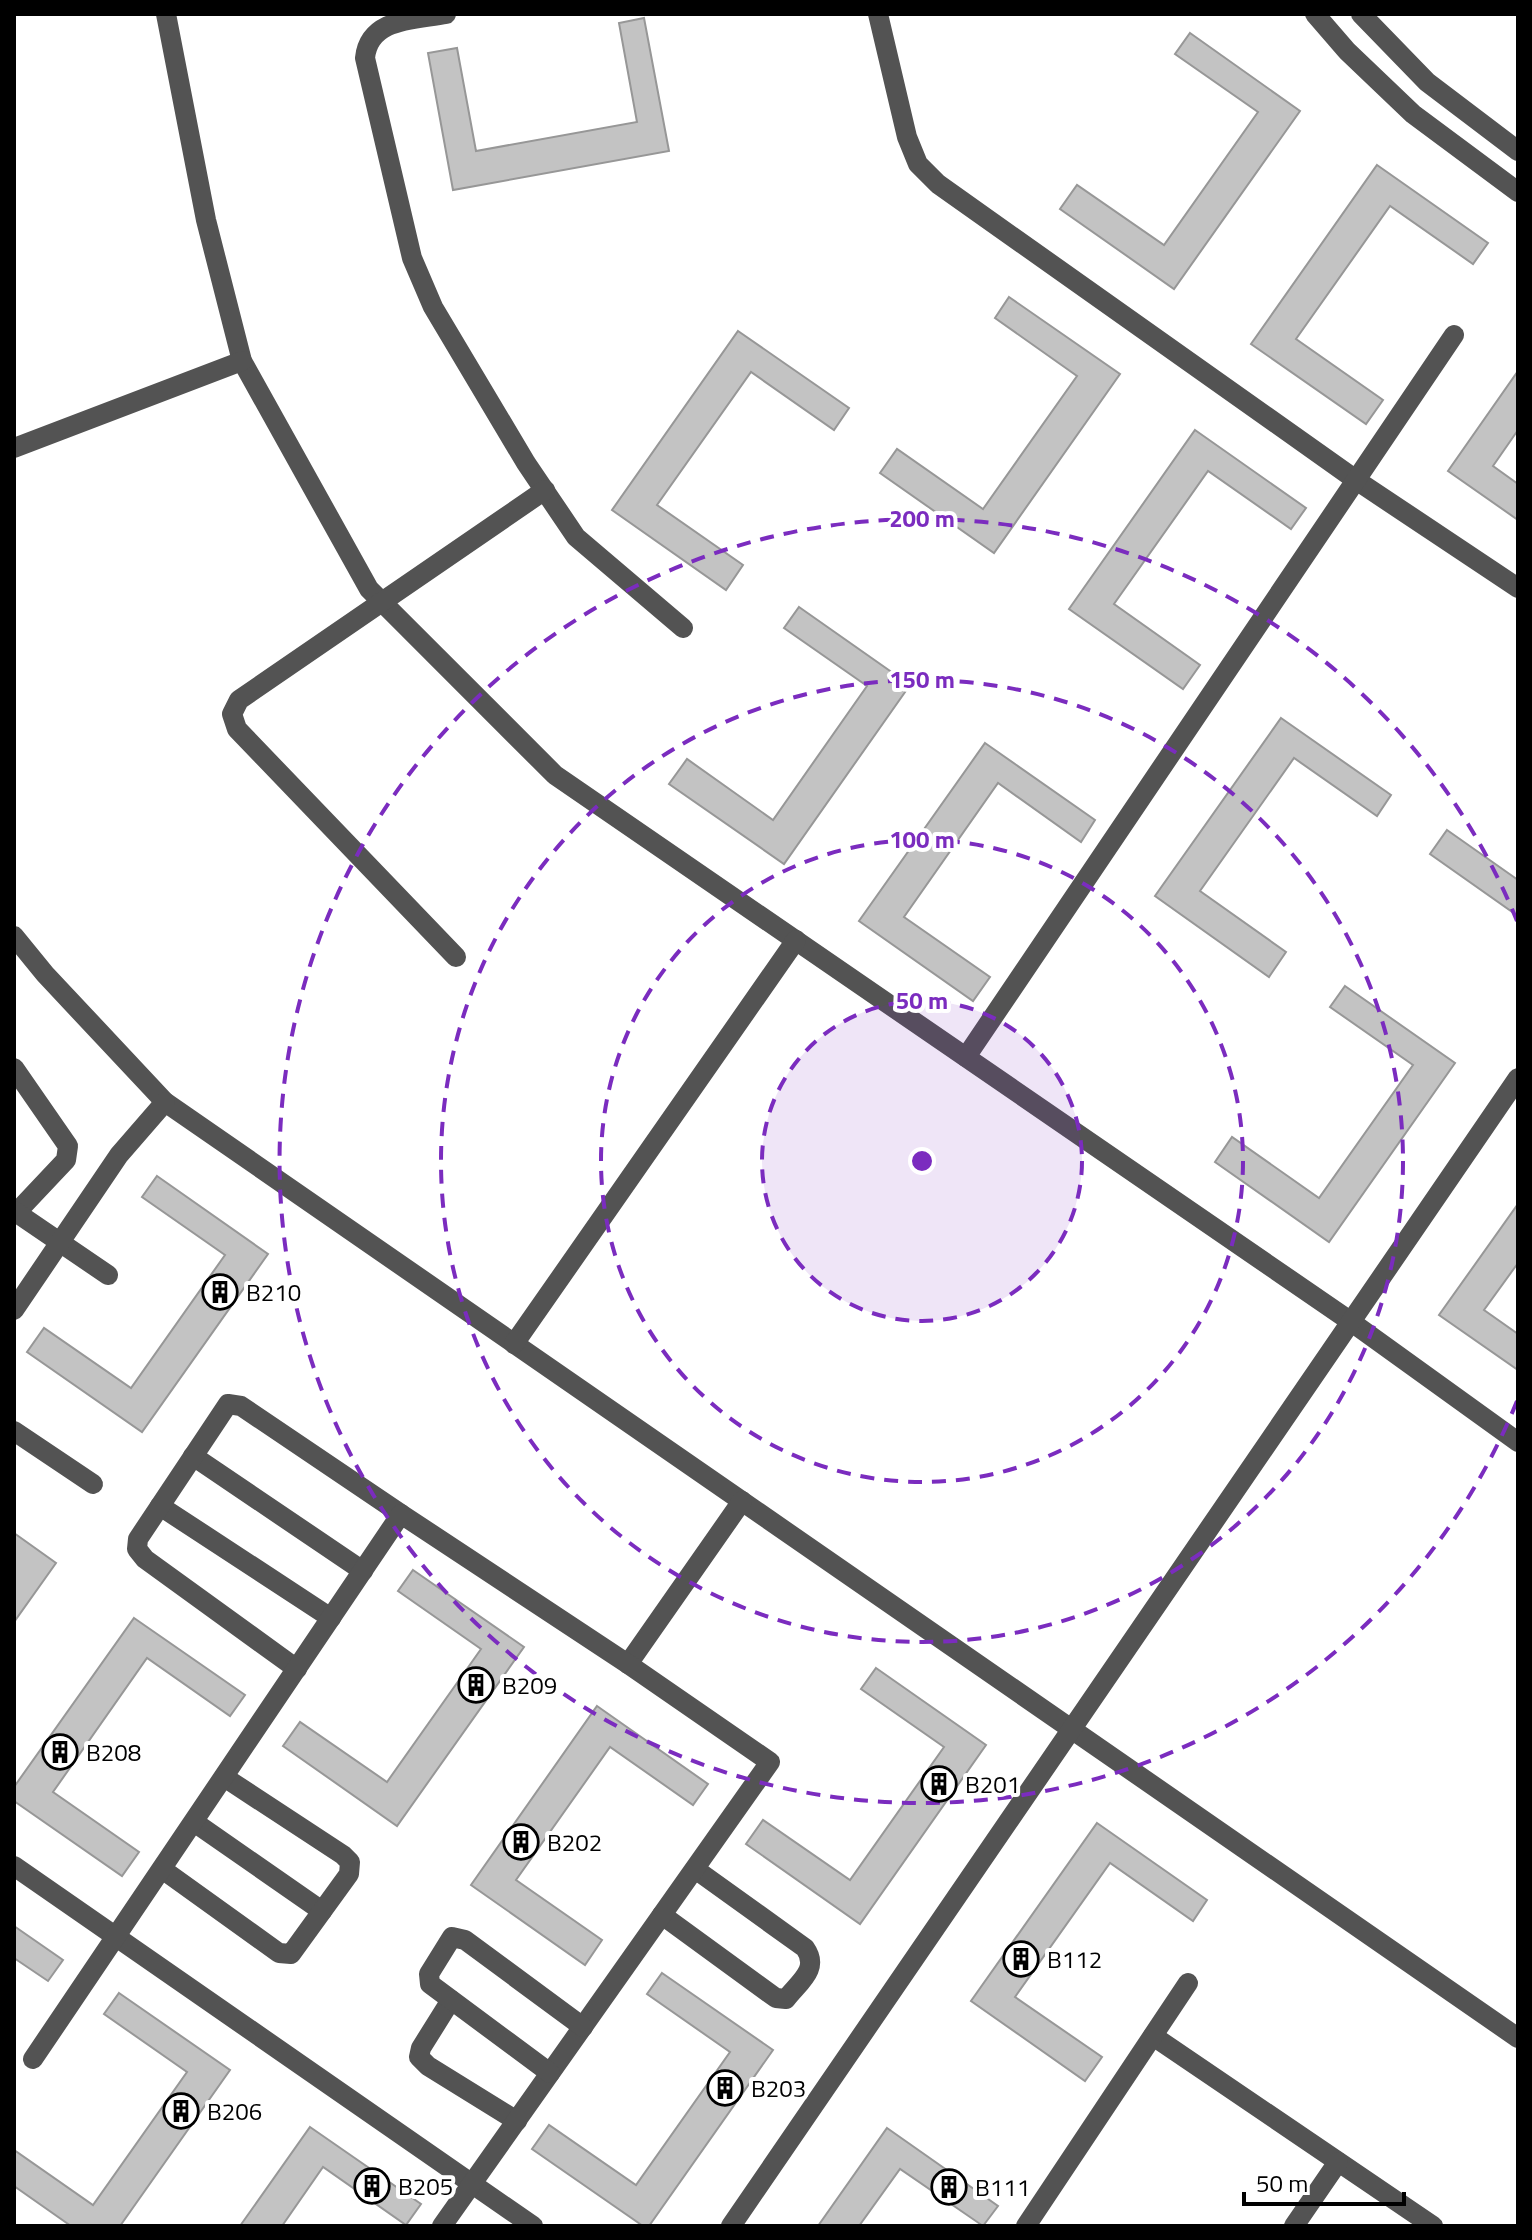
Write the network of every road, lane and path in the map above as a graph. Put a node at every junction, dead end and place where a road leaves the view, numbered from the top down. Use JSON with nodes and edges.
{"nodes":[{"id":1,"x":166,"y":14,"type":"edge"},
{"id":2,"x":446,"y":14,"type":"edge"},
{"id":3,"x":878,"y":14,"type":"edge"},
{"id":4,"x":1315,"y":14,"type":"edge"},
{"id":5,"x":1361,"y":14,"type":"edge"},
{"id":6,"x":1518,"y":151,"type":"edge"},
{"id":7,"x":1518,"y":192,"type":"edge"},
{"id":8,"x":1454,"y":335,"type":"dead end"},
{"id":9,"x":242,"y":361,"type":"junction"},
{"id":10,"x":14,"y":448,"type":"edge"},
{"id":11,"x":1356,"y":480,"type":"junction"},
{"id":12,"x":545,"y":490,"type":"junction"},
{"id":13,"x":1518,"y":588,"type":"edge"},
{"id":14,"x":382,"y":601,"type":"junction"},
{"id":15,"x":683,"y":628,"type":"dead end"},
{"id":16,"x":14,"y":936,"type":"edge"},
{"id":17,"x":796,"y":940,"type":"junction"},
{"id":18,"x":456,"y":957,"type":"dead end"},
{"id":19,"x":966,"y":1057,"type":"junction"},
{"id":20,"x":14,"y":1068,"type":"edge"},
{"id":21,"x":1518,"y":1078,"type":"edge"},
{"id":22,"x":165,"y":1102,"type":"junction"},
{"id":23,"x":15,"y":1212,"type":"edge"},
{"id":24,"x":60,"y":1242,"type":"junction"},
{"id":25,"x":108,"y":1275,"type":"dead end"},
{"id":26,"x":14,"y":1310,"type":"edge"},
{"id":27,"x":1350,"y":1321,"type":"junction"},
{"id":28,"x":514,"y":1344,"type":"junction"},
{"id":29,"x":14,"y":1431,"type":"edge"},
{"id":30,"x":1518,"y":1442,"type":"edge"},
{"id":31,"x":193,"y":1456,"type":"junction"},
{"id":32,"x":93,"y":1484,"type":"dead end"},
{"id":33,"x":742,"y":1501,"type":"junction"},
{"id":34,"x":160,"y":1506,"type":"junction"},
{"id":35,"x":401,"y":1514,"type":"junction"},
{"id":36,"x":363,"y":1571,"type":"junction"},
{"id":37,"x":331,"y":1618,"type":"junction"},
{"id":38,"x":628,"y":1664,"type":"junction"},
{"id":39,"x":297,"y":1669,"type":"junction"},
{"id":40,"x":1070,"y":1728,"type":"junction"},
{"id":41,"x":224,"y":1777,"type":"junction"},
{"id":42,"x":194,"y":1822,"type":"junction"},
{"id":43,"x":14,"y":1866,"type":"edge"},
{"id":44,"x":162,"y":1869,"type":"junction"},
{"id":45,"x":695,"y":1869,"type":"junction"},
{"id":46,"x":322,"y":1911,"type":"junction"},
{"id":47,"x":662,"y":1915,"type":"junction"},
{"id":48,"x":116,"y":1937,"type":"junction"},
{"id":49,"x":1188,"y":1983,"type":"dead end"},
{"id":50,"x":451,"y":2000,"type":"junction"},
{"id":51,"x":583,"y":2027,"type":"junction"},
{"id":52,"x":1153,"y":2036,"type":"junction"},
{"id":53,"x":1518,"y":2038,"type":"edge"},
{"id":54,"x":33,"y":2059,"type":"dead end"},
{"id":55,"x":550,"y":2073,"type":"junction"},
{"id":56,"x":517,"y":2121,"type":"junction"},
{"id":57,"x":1338,"y":2162,"type":"junction"},
{"id":58,"x":472,"y":2184,"type":"junction"},
{"id":59,"x":442,"y":2226,"type":"edge"},
{"id":60,"x":533,"y":2226,"type":"edge"},
{"id":61,"x":731,"y":2226,"type":"edge"},
{"id":62,"x":1026,"y":2226,"type":"edge"},
{"id":63,"x":1294,"y":2226,"type":"edge"},
{"id":64,"x":1433,"y":2226,"type":"edge"}],
"edges":[{"from":1,"to":9,"type":"street"},
{"from":2,"to":12,"type":"street"},
{"from":3,"to":11,"type":"street"},
{"from":4,"to":7,"type":"street"},
{"from":5,"to":6,"type":"street"},
{"from":8,"to":11,"type":"street"},
{"from":9,"to":10,"type":"street"},
{"from":9,"to":14,"type":"street"},
{"from":11,"to":13,"type":"street"},
{"from":11,"to":19,"type":"street"},
{"from":12,"to":14,"type":"street"},
{"from":12,"to":15,"type":"street"},
{"from":14,"to":17,"type":"street"},
{"from":14,"to":18,"type":"street"},
{"from":16,"to":22,"type":"street"},
{"from":17,"to":19,"type":"street"},
{"from":17,"to":28,"type":"street"},
{"from":19,"to":27,"type":"street"},
{"from":20,"to":23,"type":"street"},
{"from":21,"to":27,"type":"street"},
{"from":22,"to":24,"type":"street"},
{"from":22,"to":28,"type":"street"},
{"from":23,"to":24,"type":"street"},
{"from":24,"to":25,"type":"street"},
{"from":24,"to":26,"type":"street"},
{"from":27,"to":30,"type":"street"},
{"from":27,"to":40,"type":"street"},
{"from":28,"to":33,"type":"street"},
{"from":29,"to":32,"type":"street"},
{"from":31,"to":34,"type":"street"},
{"from":31,"to":35,"type":"street"},
{"from":31,"to":36,"type":"street"},
{"from":33,"to":38,"type":"street"},
{"from":33,"to":40,"type":"street"},
{"from":34,"to":37,"type":"street"},
{"from":34,"to":39,"type":"street"},
{"from":35,"to":36,"type":"street"},
{"from":35,"to":38,"type":"street"},
{"from":36,"to":37,"type":"street"},
{"from":37,"to":39,"type":"street"},
{"from":38,"to":45,"type":"street"},
{"from":39,"to":41,"type":"street"},
{"from":40,"to":53,"type":"street"},
{"from":40,"to":61,"type":"street"},
{"from":41,"to":42,"type":"street"},
{"from":41,"to":46,"type":"street"},
{"from":42,"to":44,"type":"street"},
{"from":42,"to":46,"type":"street"},
{"from":43,"to":48,"type":"street"},
{"from":44,"to":46,"type":"street"},
{"from":44,"to":48,"type":"street"},
{"from":45,"to":47,"type":"street"},
{"from":45,"to":47,"type":"street"},
{"from":47,"to":51,"type":"street"},
{"from":48,"to":54,"type":"street"},
{"from":48,"to":58,"type":"street"},
{"from":49,"to":52,"type":"street"},
{"from":50,"to":51,"type":"street"},
{"from":50,"to":55,"type":"street"},
{"from":50,"to":56,"type":"street"},
{"from":51,"to":55,"type":"street"},
{"from":52,"to":57,"type":"street"},
{"from":52,"to":62,"type":"street"},
{"from":55,"to":56,"type":"street"},
{"from":56,"to":58,"type":"street"},
{"from":57,"to":63,"type":"street"},
{"from":57,"to":64,"type":"street"},
{"from":58,"to":59,"type":"street"},
{"from":58,"to":60,"type":"street"}]}
